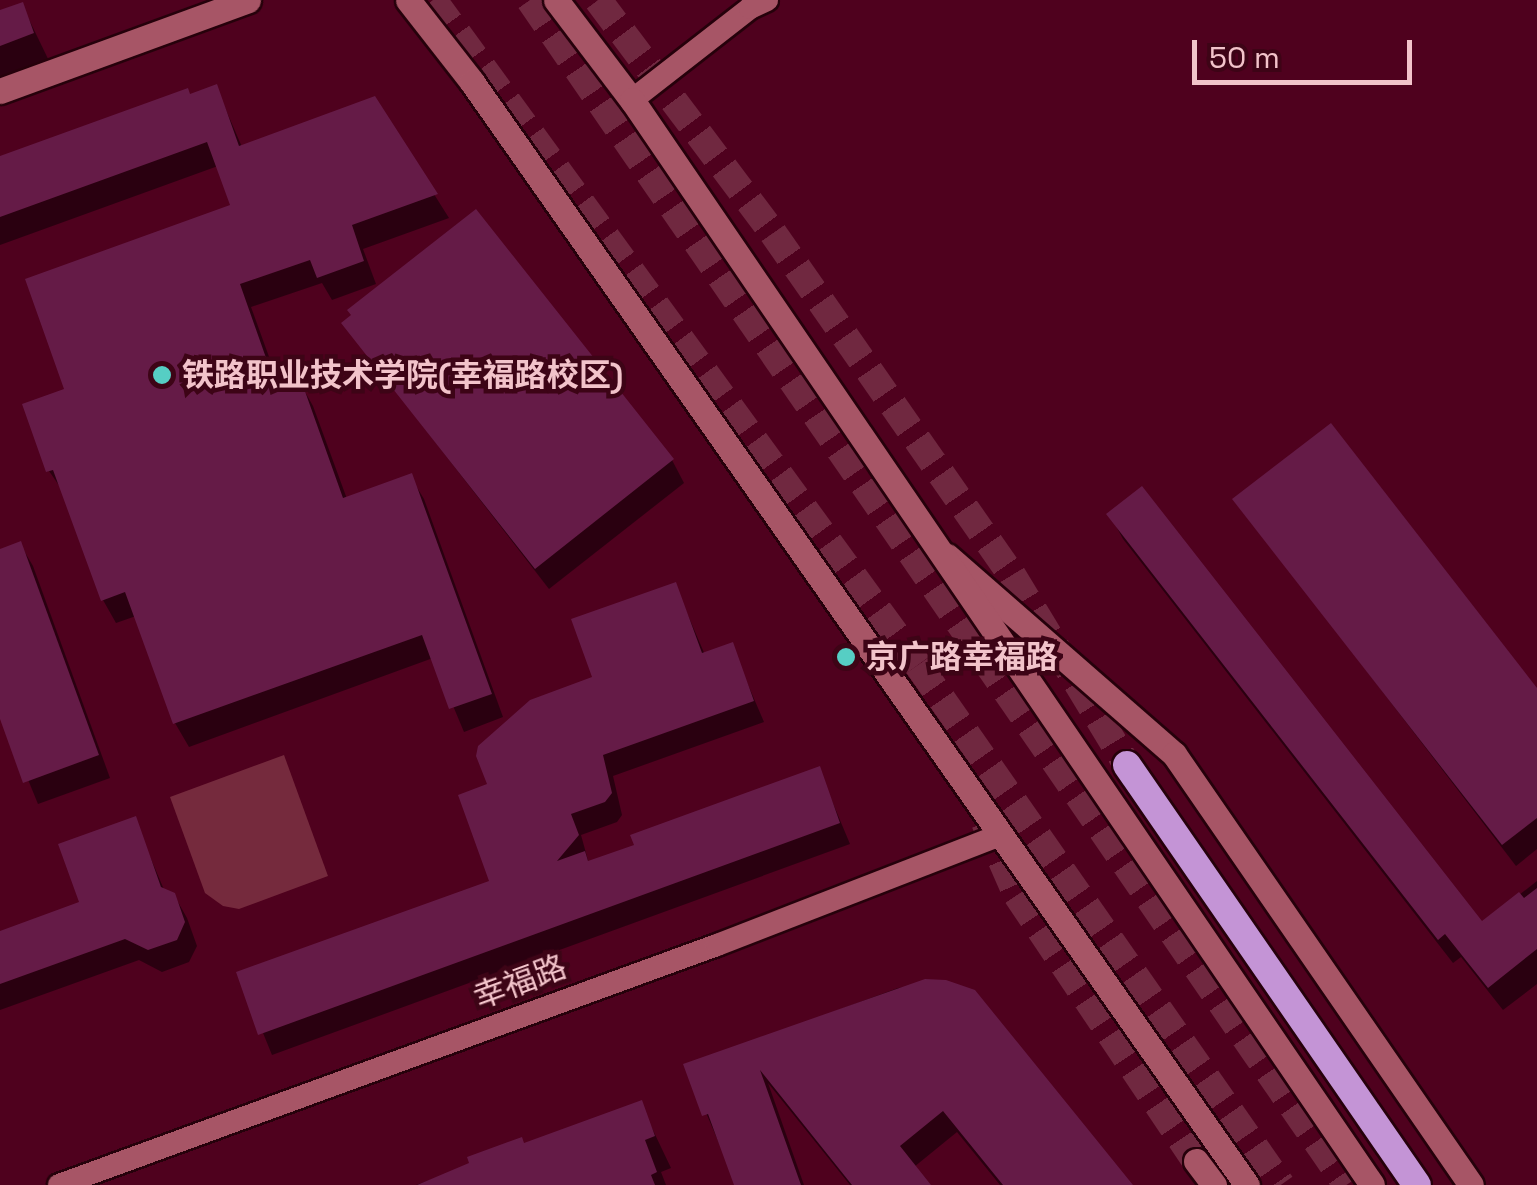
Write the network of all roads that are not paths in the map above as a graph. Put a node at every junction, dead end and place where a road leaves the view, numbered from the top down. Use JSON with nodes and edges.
{"nodes":[{"id":1,"x":248,"y":0,"type":"edge"},
{"id":2,"x":408,"y":0,"type":"edge"},
{"id":3,"x":556,"y":0,"type":"edge"},
{"id":4,"x":766,"y":0,"type":"edge"},
{"id":5,"x":0,"y":91,"type":"edge"},
{"id":6,"x":632,"y":100,"type":"junction"},
{"id":7,"x":938,"y":549,"type":"junction"},
{"id":8,"x":1126,"y":765,"type":"tunnel mouth"},
{"id":9,"x":1000,"y":835,"type":"junction"},
{"id":10,"x":1196,"y":1161,"type":"tunnel mouth"},
{"id":11,"x":59,"y":1185,"type":"edge"},
{"id":12,"x":1214,"y":1185,"type":"edge"},
{"id":13,"x":1247,"y":1185,"type":"edge"},
{"id":14,"x":1372,"y":1185,"type":"edge"},
{"id":15,"x":1417,"y":1185,"type":"edge"},
{"id":16,"x":1471,"y":1185,"type":"edge"}],
"edges":[{"from":1,"to":5,"type":"main road"},
{"from":2,"to":9,"type":"main road"},
{"from":3,"to":6,"type":"main road"},
{"from":4,"to":6,"type":"street"},
{"from":6,"to":7,"type":"main road"},
{"from":7,"to":14,"type":"main road"},
{"from":7,"to":16,"type":"main road"},
{"from":8,"to":15,"type":"highway"},
{"from":9,"to":11,"type":"street","name":"幸福路"},
{"from":9,"to":13,"type":"main road"},
{"from":10,"to":12,"type":"main road"}]}
